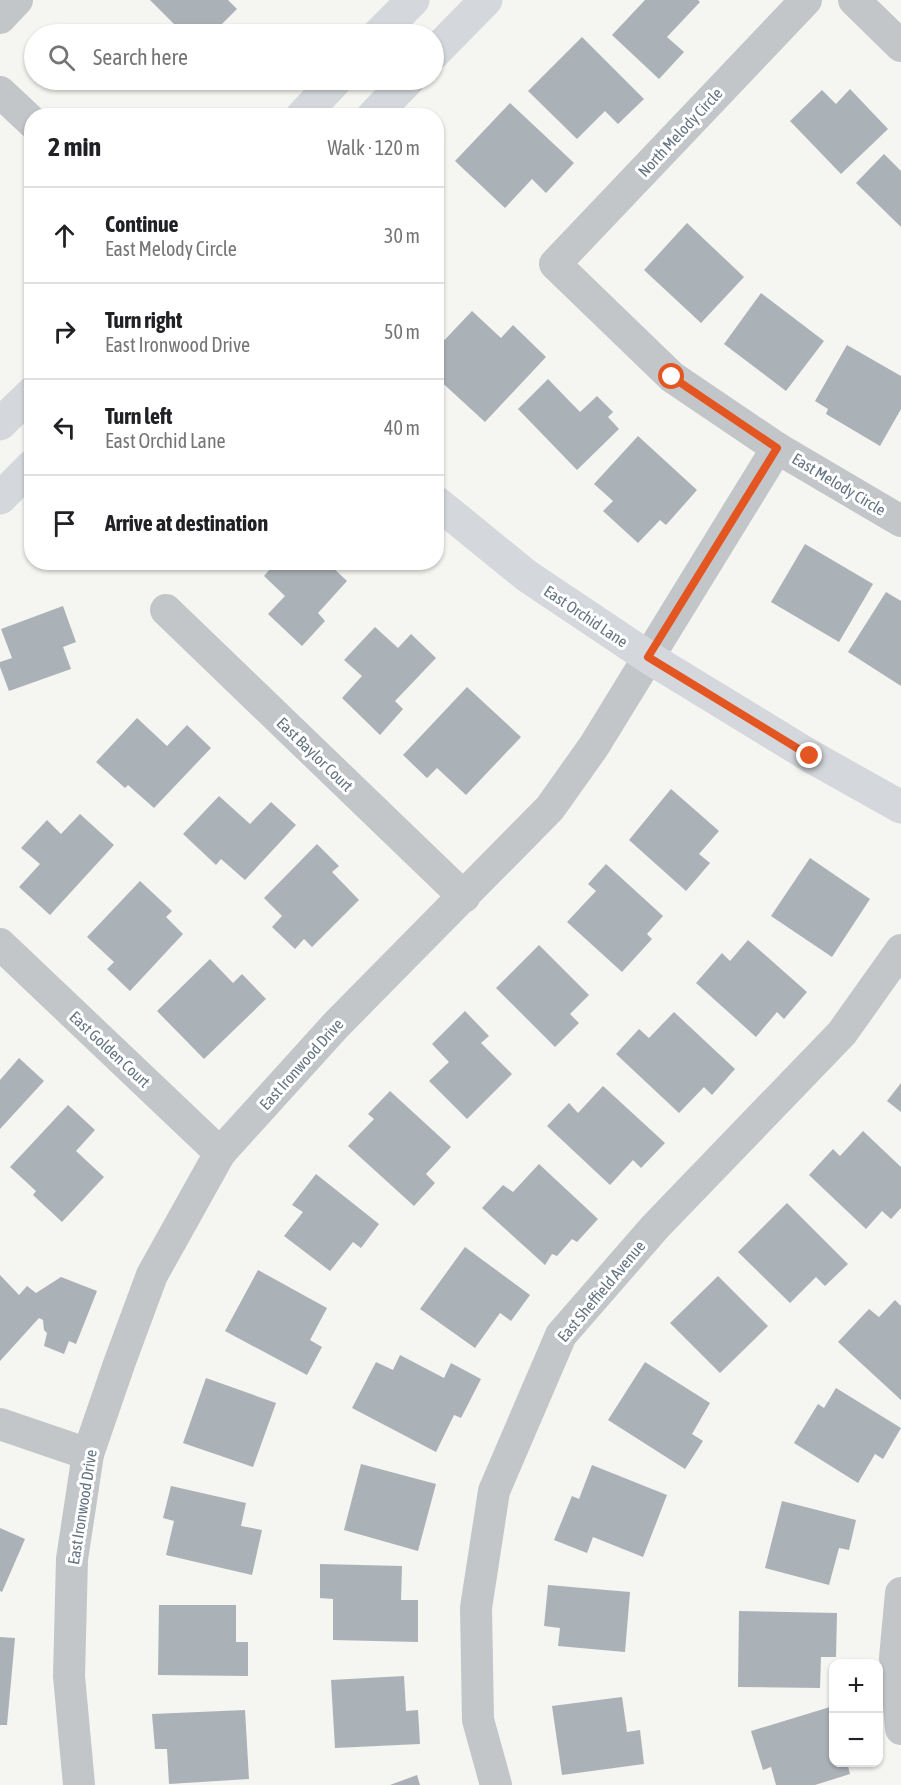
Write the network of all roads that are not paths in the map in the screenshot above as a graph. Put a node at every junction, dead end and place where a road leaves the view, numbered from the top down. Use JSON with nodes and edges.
{"nodes":[{"id":1,"x":17,"y":0,"type":"edge"},
{"id":2,"x":412,"y":0,"type":"edge"},
{"id":3,"x":486,"y":0,"type":"edge"},
{"id":4,"x":806,"y":0,"type":"edge"},
{"id":5,"x":854,"y":0,"type":"edge"},
{"id":6,"x":0,"y":18,"type":"edge"},
{"id":7,"x":389,"y":24,"type":"edge"},
{"id":8,"x":444,"y":44,"type":"edge"},
{"id":9,"x":901,"y":46,"type":"edge"},
{"id":10,"x":327,"y":90,"type":"edge"},
{"id":11,"x":398,"y":90,"type":"edge"},
{"id":12,"x":0,"y":92,"type":"edge"},
{"id":13,"x":310,"y":108,"type":"edge"},
{"id":14,"x":381,"y":108,"type":"edge"},
{"id":15,"x":24,"y":114,"type":"edge"},
{"id":16,"x":555,"y":264,"type":"joint"},
{"id":17,"x":24,"y":401,"type":"edge"},
{"id":18,"x":0,"y":424,"type":"edge"},
{"id":19,"x":777,"y":448,"type":"junction"},
{"id":20,"x":24,"y":474,"type":"edge"},
{"id":21,"x":0,"y":498,"type":"edge"},
{"id":22,"x":444,"y":509,"type":"edge"},
{"id":23,"x":901,"y":521,"type":"edge"},
{"id":24,"x":166,"y":610,"type":"dead end"},
{"id":25,"x":648,"y":657,"type":"junction"},
{"id":26,"x":901,"y":807,"type":"edge"},
{"id":27,"x":464,"y":897,"type":"junction"},
{"id":28,"x":0,"y":944,"type":"edge"},
{"id":29,"x":901,"y":950,"type":"edge"},
{"id":30,"x":220,"y":1153,"type":"junction"},
{"id":31,"x":0,"y":1424,"type":"edge"},
{"id":32,"x":88,"y":1454,"type":"junction"},
{"id":33,"x":901,"y":1593,"type":"edge"},
{"id":34,"x":901,"y":1729,"type":"edge"},
{"id":35,"x":79,"y":1785,"type":"edge"},
{"id":36,"x":496,"y":1785,"type":"edge"}],
"edges":[{"from":1,"to":6,"type":"street"},
{"from":2,"to":7,"type":"street"},
{"from":3,"to":8,"type":"street"},
{"from":4,"to":16,"type":"street","name":"North Melody Circle"},
{"from":5,"to":9,"type":"street"},
{"from":10,"to":13,"type":"street"},
{"from":11,"to":14,"type":"street"},
{"from":12,"to":15,"type":"street"},
{"from":16,"to":19,"type":"street","name":"East Melody Circle"},
{"from":17,"to":18,"type":"street"},
{"from":19,"to":23,"type":"street","name":"East Melody Circle"},
{"from":19,"to":25,"type":"street","name":"East Ironwood Drive"},
{"from":20,"to":21,"type":"street"},
{"from":22,"to":25,"type":"street","name":"East Orchid Lane"},
{"from":24,"to":27,"type":"street","name":"East Baylor Court"},
{"from":25,"to":26,"type":"street","name":"East Orchid Lane"},
{"from":25,"to":27,"type":"street","name":"East Ironwood Drive"},
{"from":27,"to":30,"type":"street","name":"East Ironwood Drive"},
{"from":28,"to":30,"type":"street","name":"East Golden Court"},
{"from":29,"to":36,"type":"street","name":"East Sheffield Avenue"},
{"from":30,"to":32,"type":"street","name":"East Ironwood Drive"},
{"from":31,"to":32,"type":"street"},
{"from":32,"to":35,"type":"street","name":"East Ironwood Drive"},
{"from":33,"to":34,"type":"street"}]}
